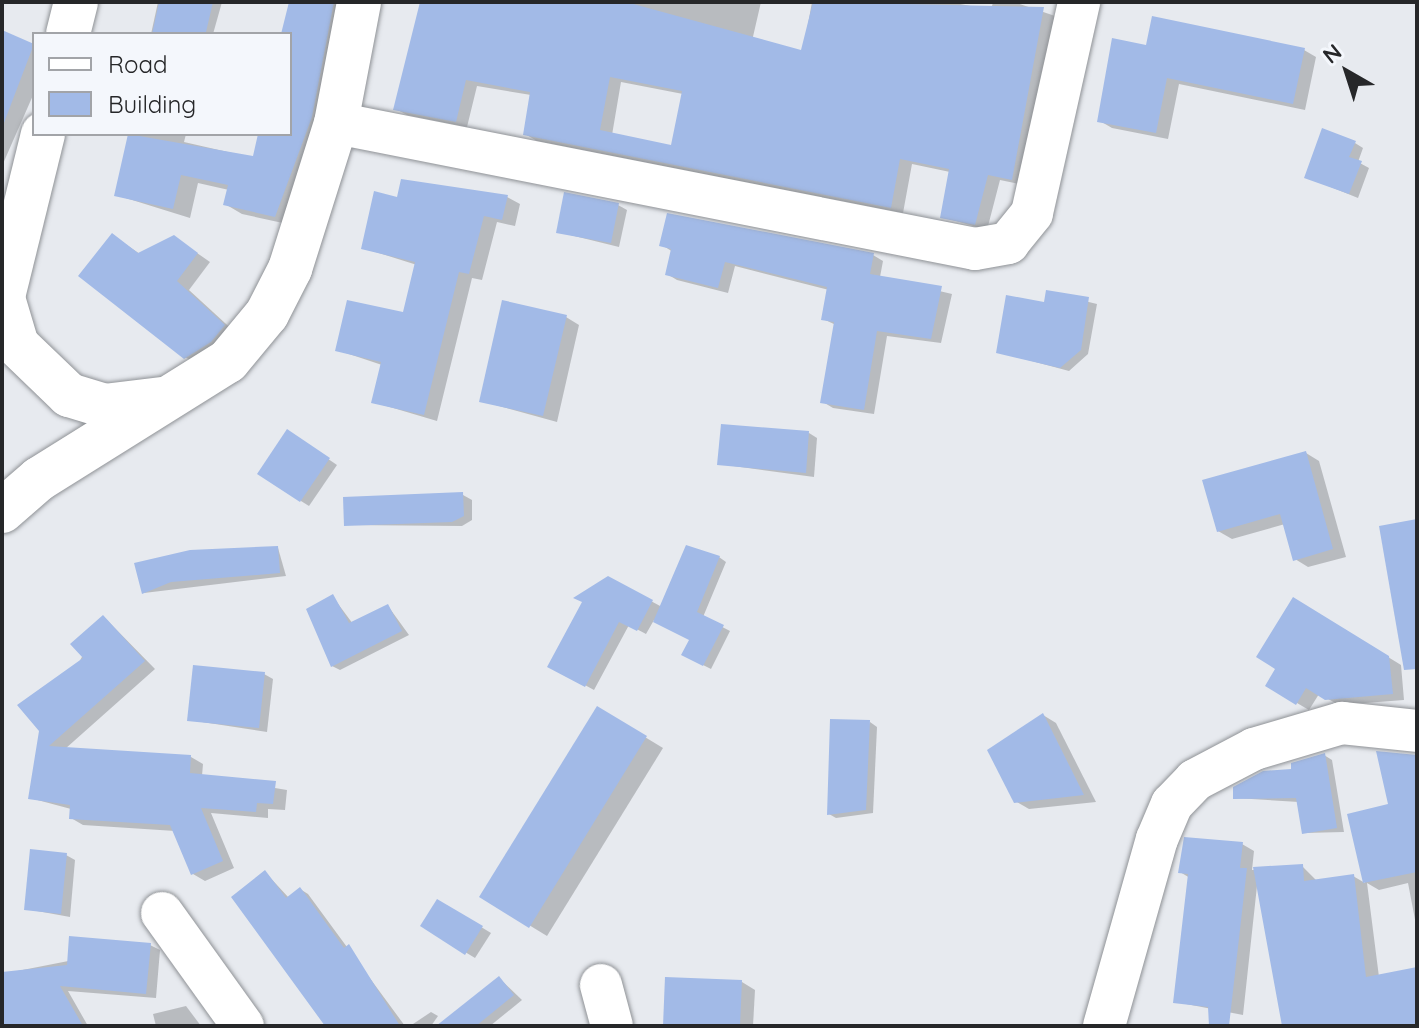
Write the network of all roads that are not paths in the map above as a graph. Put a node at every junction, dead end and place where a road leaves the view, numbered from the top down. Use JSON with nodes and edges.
{"nodes":[{"id":1,"x":76,"y":2,"type":"edge"},
{"id":2,"x":359,"y":2,"type":"edge"},
{"id":3,"x":1079,"y":2,"type":"edge"},
{"id":4,"x":68,"y":32,"type":"edge"},
{"id":5,"x":336,"y":123,"type":"junction"},
{"id":6,"x":43,"y":136,"type":"edge"},
{"id":7,"x":2,"y":299,"type":"edge"},
{"id":8,"x":174,"y":398,"type":"junction"},
{"id":9,"x":2,"y":511,"type":"edge"},
{"id":10,"x":1417,"y":731,"type":"edge"},
{"id":11,"x":162,"y":913,"type":"dead end"},
{"id":12,"x":601,"y":985,"type":"dead end"},
{"id":13,"x":243,"y":1026,"type":"edge"},
{"id":14,"x":612,"y":1026,"type":"edge"},
{"id":15,"x":1104,"y":1026,"type":"edge"}],
"edges":[{"from":1,"to":4,"type":"main road"},
{"from":2,"to":5,"type":"main road"},
{"from":3,"to":5,"type":"street"},
{"from":5,"to":8,"type":"main road"},
{"from":6,"to":7,"type":"main road"},
{"from":7,"to":8,"type":"main road"},
{"from":8,"to":9,"type":"main road"},
{"from":10,"to":15,"type":"street"},
{"from":11,"to":13,"type":"street"},
{"from":12,"to":14,"type":"street"}]}
